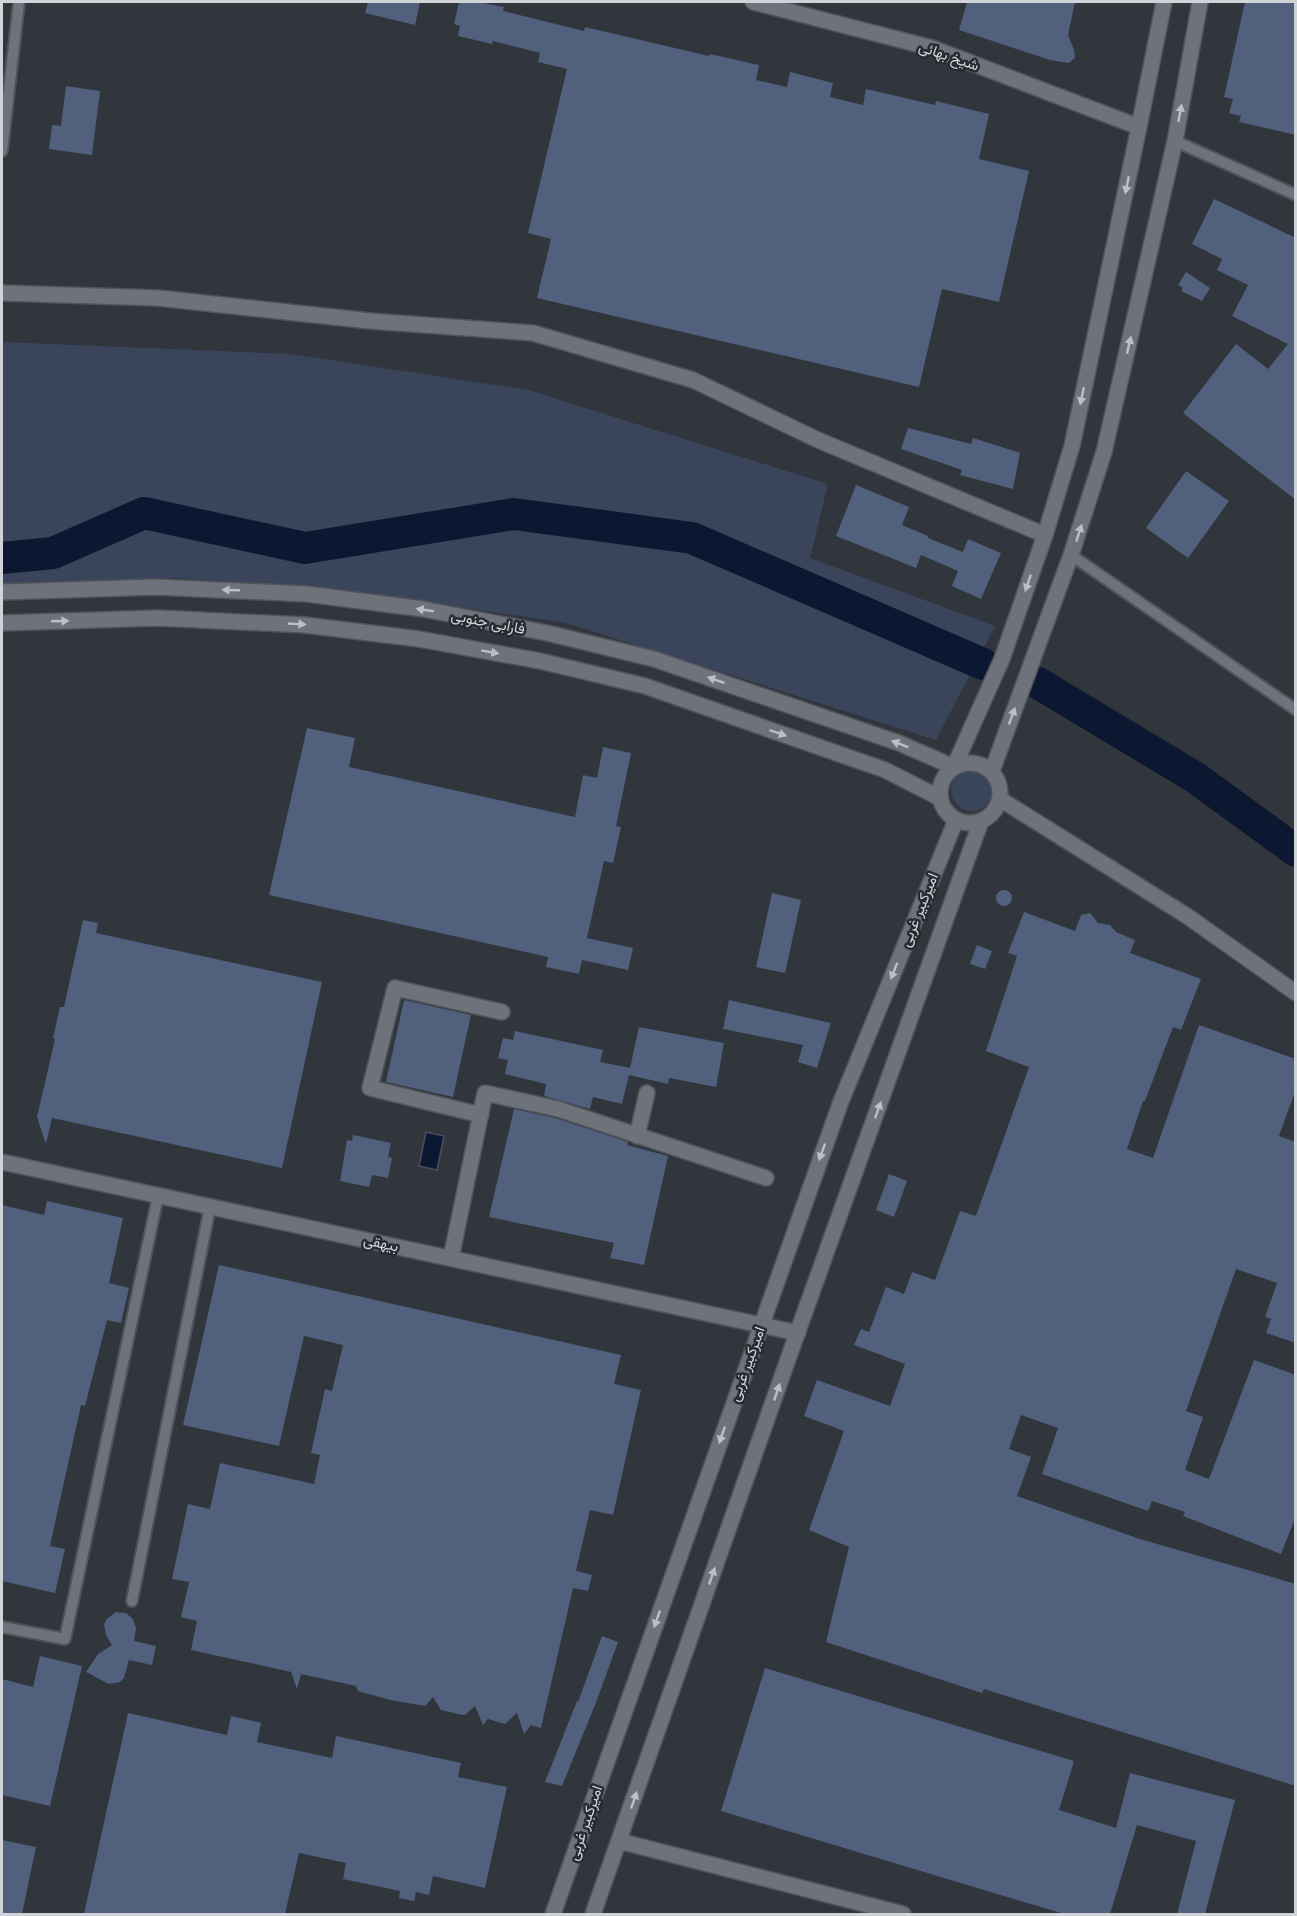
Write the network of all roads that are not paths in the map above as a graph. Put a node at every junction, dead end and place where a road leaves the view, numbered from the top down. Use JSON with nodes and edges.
{"nodes":[{"id":1,"x":19,"y":2,"type":"edge"},
{"id":2,"x":753,"y":2,"type":"edge"},
{"id":3,"x":1164,"y":2,"type":"edge"},
{"id":4,"x":1200,"y":2,"type":"edge"},
{"id":5,"x":1139,"y":127,"type":"junction"},
{"id":6,"x":1175,"y":141,"type":"junction"},
{"id":7,"x":2,"y":151,"type":"edge"},
{"id":8,"x":1296,"y":195,"type":"edge"},
{"id":9,"x":2,"y":293,"type":"edge"},
{"id":10,"x":1045,"y":536,"type":"junction"},
{"id":11,"x":1071,"y":555,"type":"junction"},
{"id":12,"x":2,"y":592,"type":"edge"},
{"id":13,"x":2,"y":623,"type":"edge"},
{"id":14,"x":1296,"y":710,"type":"edge"},
{"id":15,"x":954,"y":767,"type":"junction"},
{"id":16,"x":992,"y":771,"type":"junction"},
{"id":17,"x":940,"y":798,"type":"junction"},
{"id":18,"x":1000,"y":799,"type":"junction"},
{"id":19,"x":956,"y":820,"type":"junction"},
{"id":20,"x":981,"y":822,"type":"junction"},
{"id":21,"x":1296,"y":993,"type":"edge"},
{"id":22,"x":502,"y":1012,"type":"dead end"},
{"id":23,"x":647,"y":1093,"type":"dead end"},
{"id":24,"x":481,"y":1114,"type":"junction"},
{"id":25,"x":638,"y":1136,"type":"junction"},
{"id":26,"x":2,"y":1162,"type":"edge"},
{"id":27,"x":766,"y":1178,"type":"dead end"},
{"id":28,"x":158,"y":1196,"type":"junction"},
{"id":29,"x":210,"y":1207,"type":"junction"},
{"id":30,"x":451,"y":1258,"type":"junction"},
{"id":31,"x":761,"y":1324,"type":"junction"},
{"id":32,"x":798,"y":1333,"type":"junction"},
{"id":33,"x":132,"y":1601,"type":"dead end"},
{"id":34,"x":2,"y":1627,"type":"edge"},
{"id":35,"x":619,"y":1841,"type":"junction"},
{"id":36,"x":553,"y":1914,"type":"edge"},
{"id":37,"x":593,"y":1914,"type":"edge"},
{"id":38,"x":903,"y":1914,"type":"edge"}],
"edges":[{"from":1,"to":7,"type":"lane"},
{"from":2,"to":5,"type":"street","name":"شیخ بهائی"},
{"from":3,"to":5,"type":"street"},
{"from":6,"to":4,"type":"street","one_way":true},
{"from":5,"to":10,"type":"street","one_way":true},
{"from":6,"to":8,"type":"lane"},
{"from":11,"to":6,"type":"street","one_way":true},
{"from":9,"to":10,"type":"street"},
{"from":10,"to":15,"type":"street","one_way":true},
{"from":11,"to":14,"type":"lane"},
{"from":16,"to":11,"type":"street","one_way":true},
{"from":15,"to":12,"type":"street","name":"فارابی جنوبی","one_way":true},
{"from":13,"to":17,"type":"street","name":"فارابی جنوبی","one_way":true},
{"from":15,"to":16,"type":"street"},
{"from":15,"to":17,"type":"street"},
{"from":16,"to":18,"type":"street"},
{"from":17,"to":19,"type":"street"},
{"from":18,"to":20,"type":"street"},
{"from":18,"to":21,"type":"street"},
{"from":19,"to":20,"type":"street"},
{"from":19,"to":31,"type":"street","name":"امیرکبیر غربی","one_way":true},
{"from":32,"to":20,"type":"street","name":"امیرکبیر غربی","one_way":true},
{"from":22,"to":24,"type":"street"},
{"from":23,"to":25,"type":"street"},
{"from":24,"to":25,"type":"street"},
{"from":24,"to":30,"type":"street"},
{"from":25,"to":27,"type":"street"},
{"from":26,"to":28,"type":"street","name":"بیهقی"},
{"from":28,"to":29,"type":"street","name":"بیهقی"},
{"from":28,"to":34,"type":"lane"},
{"from":29,"to":30,"type":"street","name":"بیهقی"},
{"from":29,"to":33,"type":"lane"},
{"from":30,"to":31,"type":"street","name":"بیهقی"},
{"from":31,"to":32,"type":"street","name":"بیهقی"},
{"from":31,"to":36,"type":"street","name":"امیرکبیر غربی","one_way":true},
{"from":35,"to":32,"type":"street","name":"امیرکبیر غربی","one_way":true},
{"from":35,"to":37,"type":"street","name":"امیرکبیر غربی"},
{"from":35,"to":38,"type":"street"}]}
